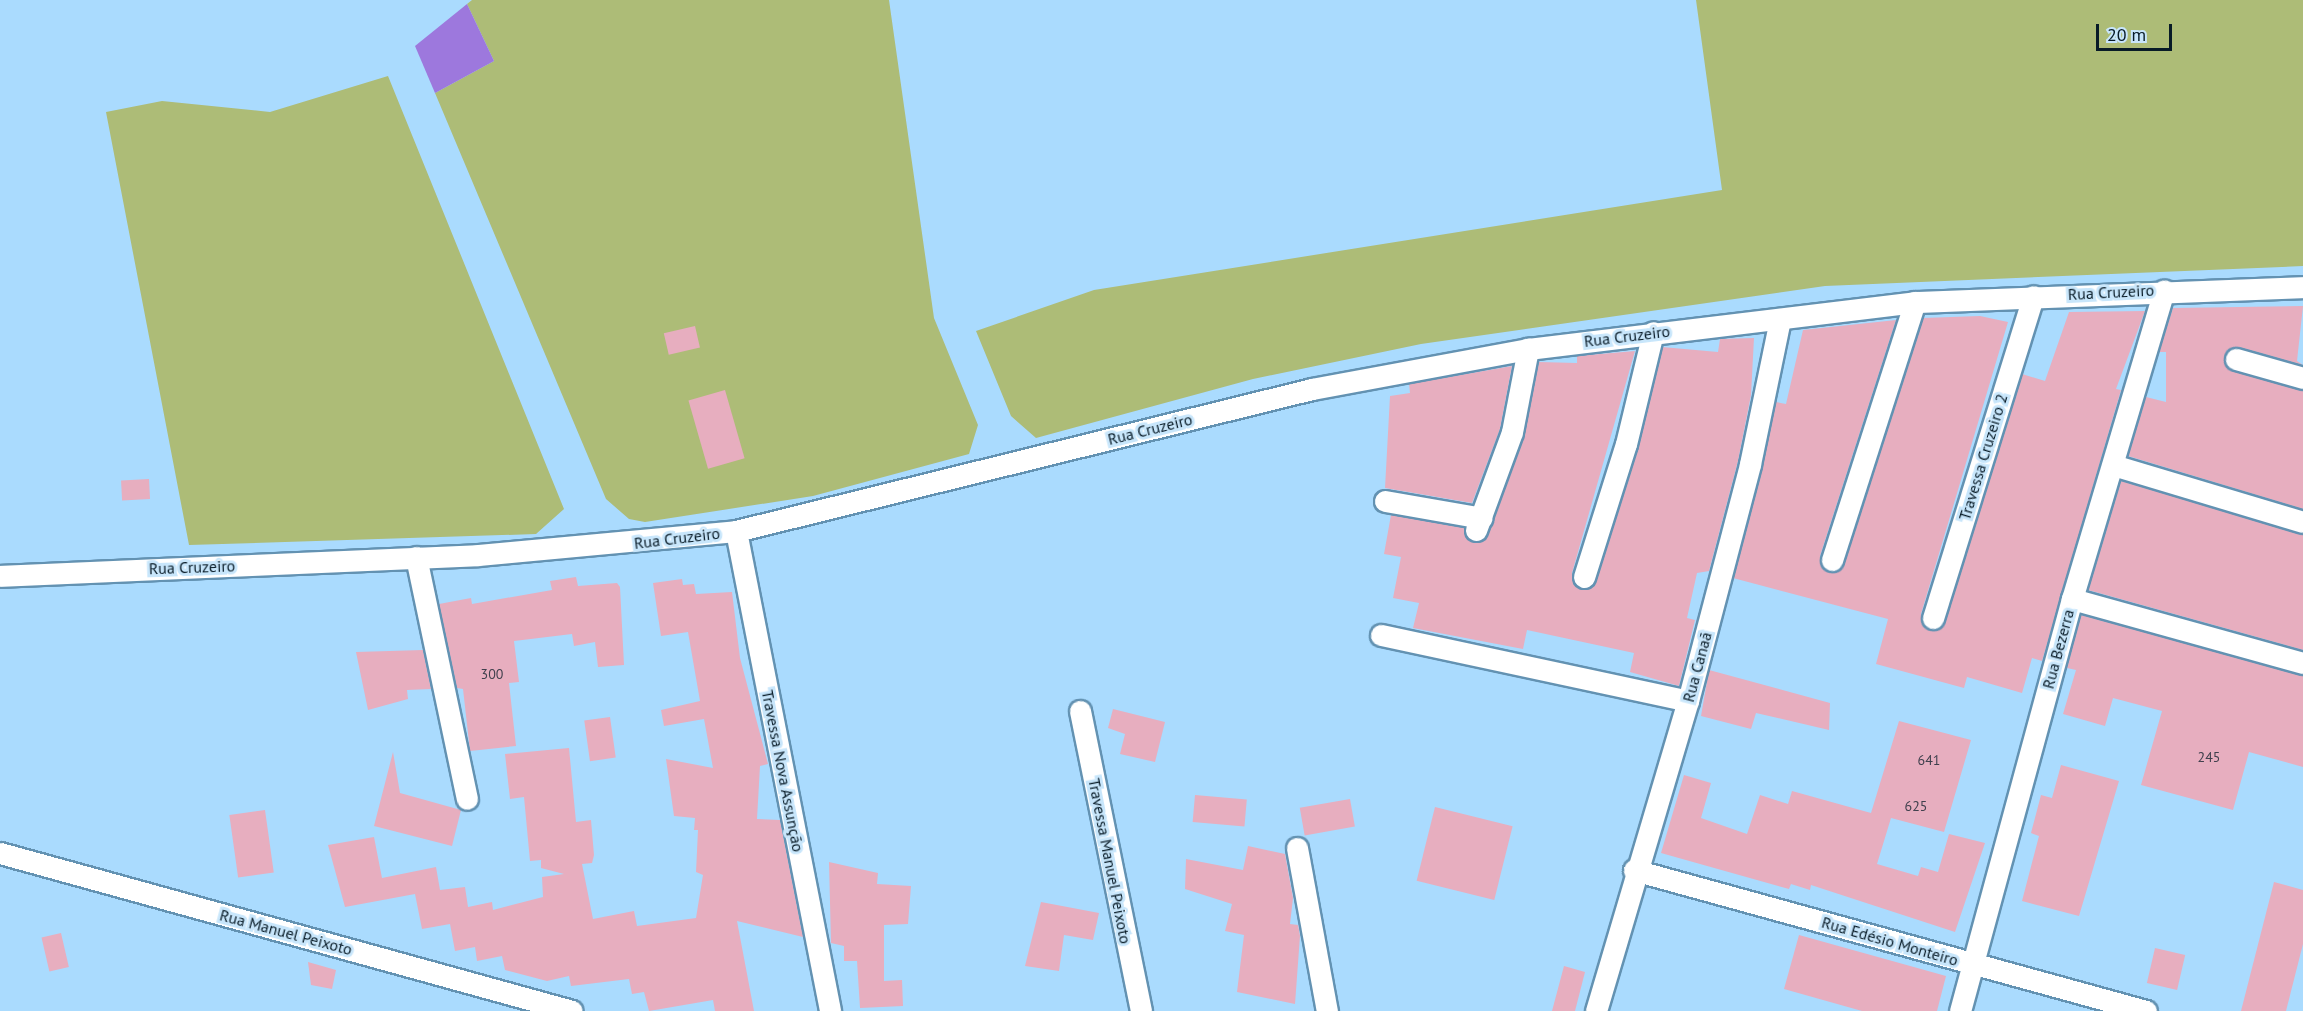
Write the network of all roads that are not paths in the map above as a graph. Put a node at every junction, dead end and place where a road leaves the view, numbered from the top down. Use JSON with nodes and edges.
{"nodes":[{"id":1,"x":2303,"y":287,"type":"edge"},
{"id":2,"x":2164,"y":290,"type":"junction"},
{"id":3,"x":2033,"y":296,"type":"junction"},
{"id":4,"x":1915,"y":302,"type":"junction"},
{"id":5,"x":1780,"y":319,"type":"junction"},
{"id":6,"x":1653,"y":332,"type":"junction"},
{"id":7,"x":1528,"y":349,"type":"junction"},
{"id":8,"x":2236,"y":359,"type":"dead end"},
{"id":9,"x":2303,"y":378,"type":"edge"},
{"id":10,"x":2113,"y":465,"type":"junction"},
{"id":11,"x":1385,"y":501,"type":"dead end"},
{"id":12,"x":2303,"y":522,"type":"edge"},
{"id":13,"x":736,"y":531,"type":"junction"},
{"id":14,"x":416,"y":557,"type":"junction"},
{"id":15,"x":1832,"y":560,"type":"dead end"},
{"id":16,"x":0,"y":576,"type":"edge"},
{"id":17,"x":1584,"y":577,"type":"dead end"},
{"id":18,"x":2072,"y":599,"type":"junction"},
{"id":19,"x":1933,"y":618,"type":"dead end"},
{"id":20,"x":1381,"y":635,"type":"dead end"},
{"id":21,"x":2303,"y":663,"type":"edge"},
{"id":22,"x":1688,"y":700,"type":"junction"},
{"id":23,"x":1080,"y":711,"type":"dead end"},
{"id":24,"x":467,"y":799,"type":"dead end"},
{"id":25,"x":1297,"y":848,"type":"dead end"},
{"id":26,"x":0,"y":853,"type":"edge"},
{"id":27,"x":1634,"y":870,"type":"junction"},
{"id":28,"x":1973,"y":964,"type":"junction"},
{"id":29,"x":572,"y":1011,"type":"edge"},
{"id":30,"x":830,"y":1011,"type":"edge"},
{"id":31,"x":1140,"y":1011,"type":"edge"},
{"id":32,"x":1327,"y":1011,"type":"edge"},
{"id":33,"x":1596,"y":1011,"type":"edge"},
{"id":34,"x":1960,"y":1011,"type":"edge"},
{"id":35,"x":2146,"y":1011,"type":"edge"}],
"edges":[{"from":1,"to":2,"type":"street","name":"Rua Cruzeiro"},
{"from":2,"to":3,"type":"street","name":"Rua Cruzeiro"},
{"from":2,"to":10,"type":"street","name":"Rua Bezerra"},
{"from":3,"to":4,"type":"street","name":"Rua Cruzeiro"},
{"from":3,"to":19,"type":"street","name":"Travessa Cruzeiro 2"},
{"from":4,"to":5,"type":"street","name":"Rua Cruzeiro"},
{"from":4,"to":15,"type":"street"},
{"from":5,"to":6,"type":"street","name":"Rua Cruzeiro"},
{"from":5,"to":22,"type":"street","name":"Rua Canaã"},
{"from":6,"to":7,"type":"street","name":"Rua Cruzeiro"},
{"from":6,"to":17,"type":"street"},
{"from":7,"to":11,"type":"street"},
{"from":7,"to":13,"type":"street","name":"Rua Cruzeiro"},
{"from":8,"to":9,"type":"street"},
{"from":10,"to":12,"type":"street"},
{"from":10,"to":18,"type":"street","name":"Rua Bezerra"},
{"from":13,"to":14,"type":"street","name":"Rua Cruzeiro"},
{"from":13,"to":30,"type":"street","name":"Travessa Nova Assunção"},
{"from":14,"to":16,"type":"street","name":"Rua Cruzeiro"},
{"from":14,"to":24,"type":"street"},
{"from":18,"to":21,"type":"street"},
{"from":18,"to":28,"type":"street","name":"Rua Bezerra"},
{"from":20,"to":22,"type":"street"},
{"from":22,"to":27,"type":"street","name":"Rua Canaã"},
{"from":23,"to":31,"type":"street","name":"Travessa Manuel Peixoto"},
{"from":25,"to":32,"type":"street"},
{"from":26,"to":29,"type":"street","name":"Rua Manuel Peixoto"},
{"from":27,"to":28,"type":"street","name":"Rua Edésio Monteiro"},
{"from":27,"to":33,"type":"street","name":"Rua Canaã"},
{"from":28,"to":34,"type":"street","name":"Rua Bezerra"},
{"from":28,"to":35,"type":"street","name":"Rua Edésio Monteiro"}]}
